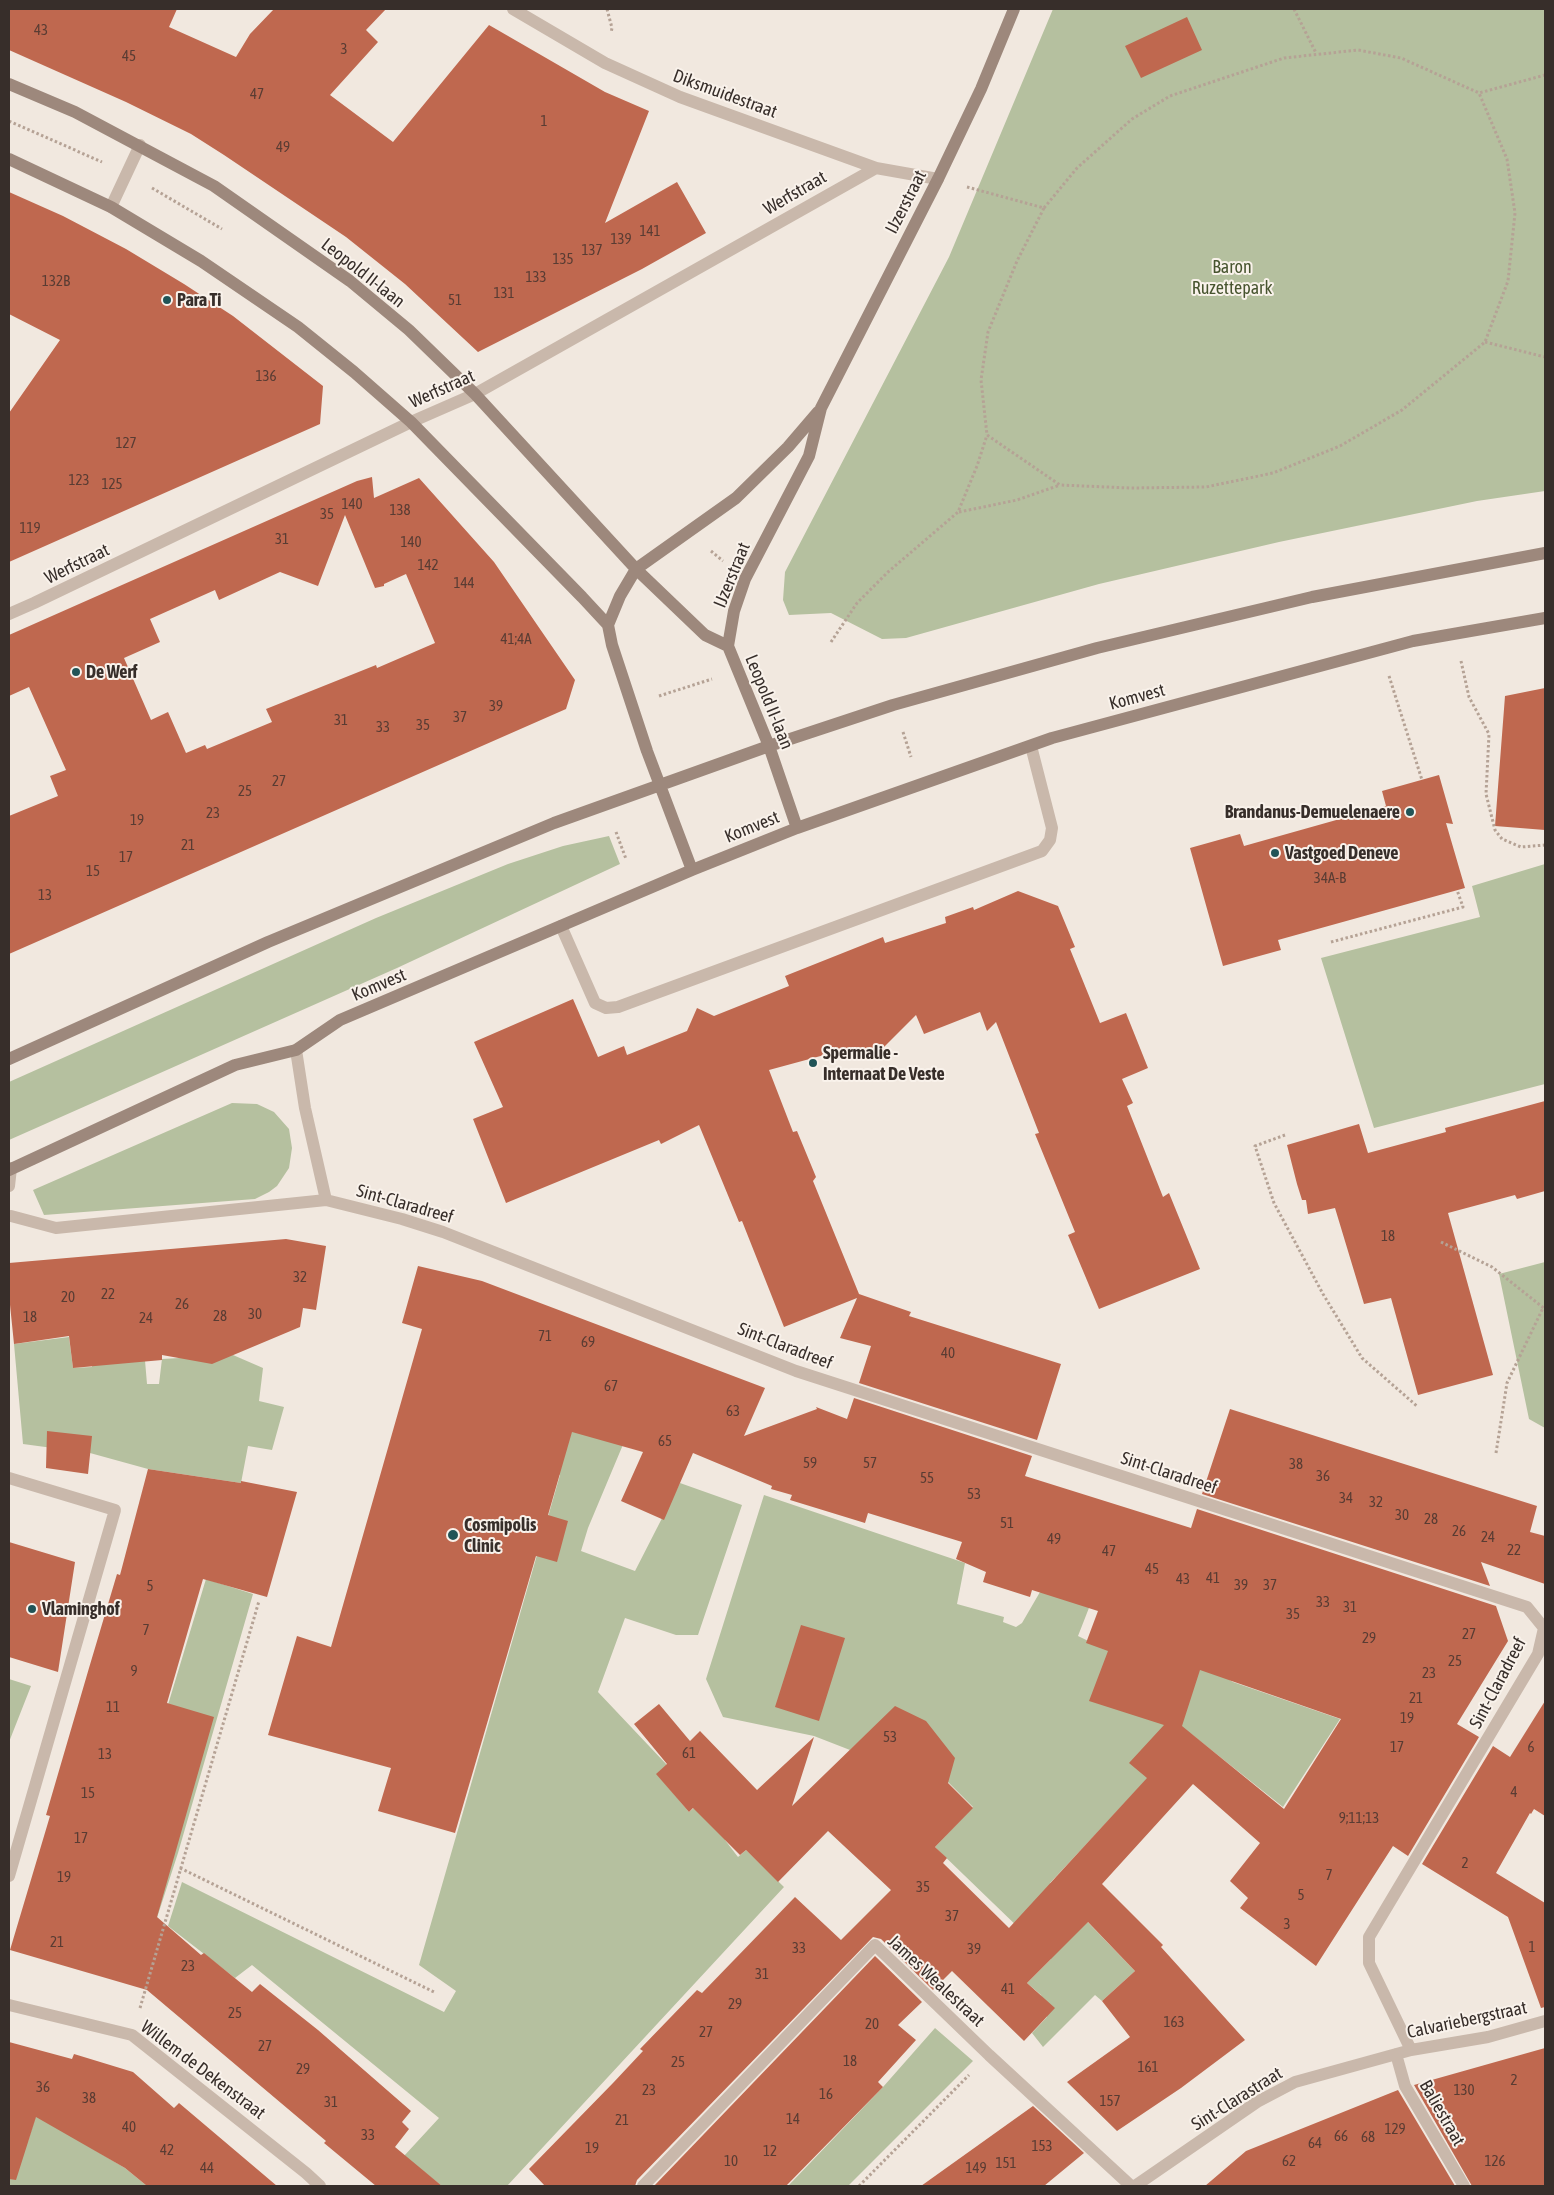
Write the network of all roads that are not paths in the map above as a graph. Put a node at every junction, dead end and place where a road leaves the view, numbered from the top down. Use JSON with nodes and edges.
{"nodes":[{"id":1,"x":513,"y":9,"type":"edge"},
{"id":2,"x":1014,"y":9,"type":"edge"},
{"id":3,"x":9,"y":84,"type":"edge"},
{"id":4,"x":140,"y":145,"type":"junction"},
{"id":5,"x":9,"y":159,"type":"edge"},
{"id":6,"x":876,"y":168,"type":"junction"},
{"id":7,"x":938,"y":179,"type":"junction"},
{"id":8,"x":111,"y":207,"type":"junction"},
{"id":9,"x":475,"y":394,"type":"junction"},
{"id":10,"x":821,"y":408,"type":"junction"},
{"id":11,"x":411,"y":422,"type":"junction"},
{"id":12,"x":1545,"y":553,"type":"edge"},
{"id":13,"x":636,"y":569,"type":"junction"},
{"id":14,"x":9,"y":614,"type":"edge"},
{"id":15,"x":1545,"y":618,"type":"edge"},
{"id":16,"x":608,"y":625,"type":"junction"},
{"id":17,"x":728,"y":646,"type":"junction"},
{"id":18,"x":769,"y":746,"type":"junction"},
{"id":19,"x":1031,"y":746,"type":"junction"},
{"id":20,"x":659,"y":784,"type":"junction"},
{"id":21,"x":797,"y":828,"type":"junction"},
{"id":22,"x":692,"y":870,"type":"junction"},
{"id":23,"x":561,"y":926,"type":"junction"},
{"id":24,"x":296,"y":1050,"type":"junction"},
{"id":25,"x":9,"y":1059,"type":"edge"},
{"id":26,"x":10,"y":1169,"type":"edge"},
{"id":27,"x":9,"y":1186,"type":"edge"},
{"id":28,"x":326,"y":1200,"type":"junction"},
{"id":29,"x":10,"y":1214,"type":"edge"},
{"id":30,"x":9,"y":1478,"type":"edge"},
{"id":31,"x":9,"y":1876,"type":"edge"},
{"id":32,"x":9,"y":2005,"type":"edge"},
{"id":33,"x":1545,"y":2021,"type":"edge"},
{"id":34,"x":1411,"y":2050,"type":"junction"},
{"id":35,"x":1396,"y":2054,"type":"junction"},
{"id":36,"x":320,"y":2186,"type":"edge"},
{"id":37,"x":643,"y":2186,"type":"edge"},
{"id":38,"x":1131,"y":2186,"type":"edge"},
{"id":39,"x":1135,"y":2186,"type":"edge"},
{"id":40,"x":1464,"y":2186,"type":"edge"}],
"edges":[{"from":1,"to":6,"type":"street","name":"Diksmuidestraat"},
{"from":2,"to":7,"type":"main road","name":"IJzerstraat"},
{"from":3,"to":4,"type":"main road","name":"Leopold II-laan"},
{"from":4,"to":8,"type":"street"},
{"from":4,"to":9,"type":"main road","name":"Leopold II-laan"},
{"from":5,"to":8,"type":"main road"},
{"from":6,"to":7,"type":"street","name":"Diksmuidestraat"},
{"from":6,"to":9,"type":"street","name":"Werfstraat"},
{"from":7,"to":10,"type":"main road","name":"IJzerstraat"},
{"from":8,"to":11,"type":"main road"},
{"from":9,"to":11,"type":"street","name":"Werfstraat"},
{"from":9,"to":13,"type":"main road","name":"Leopold II-laan"},
{"from":10,"to":13,"type":"main road","name":"IJzerstraat"},
{"from":10,"to":17,"type":"main road","name":"IJzerstraat"},
{"from":11,"to":14,"type":"street","name":"Werfstraat"},
{"from":11,"to":16,"type":"main road"},
{"from":12,"to":18,"type":"main road"},
{"from":13,"to":16,"type":"main road"},
{"from":13,"to":17,"type":"main road","name":"Leopold II-laan"},
{"from":15,"to":19,"type":"main road","name":"Komvest"},
{"from":16,"to":20,"type":"main road"},
{"from":17,"to":18,"type":"main road","name":"Leopold II-laan"},
{"from":18,"to":20,"type":"main road"},
{"from":18,"to":21,"type":"main road","name":"Leopold II-laan"},
{"from":19,"to":21,"type":"main road","name":"Komvest"},
{"from":19,"to":23,"type":"street"},
{"from":20,"to":22,"type":"main road"},
{"from":20,"to":25,"type":"main road"},
{"from":21,"to":22,"type":"main road","name":"Komvest"},
{"from":22,"to":23,"type":"main road","name":"Komvest"},
{"from":23,"to":24,"type":"main road","name":"Komvest"},
{"from":24,"to":26,"type":"main road","name":"Komvest"},
{"from":24,"to":28,"type":"street"},
{"from":26,"to":27,"type":"street"},
{"from":28,"to":29,"type":"street","name":"Sint-Claradreef"},
{"from":28,"to":34,"type":"street","name":"Sint-Claradreef"},
{"from":30,"to":31,"type":"street"},
{"from":32,"to":36,"type":"street","name":"Willem de Dekenstraat"},
{"from":33,"to":34,"type":"street","name":"Calvariebergstraat"},
{"from":34,"to":35,"type":"street","name":"Calvariebergstraat"},
{"from":35,"to":39,"type":"street","name":"Sint-Clarastraat"},
{"from":35,"to":40,"type":"street","name":"Baliestraat"},
{"from":37,"to":38,"type":"street","name":"James Wealestraat"}]}
